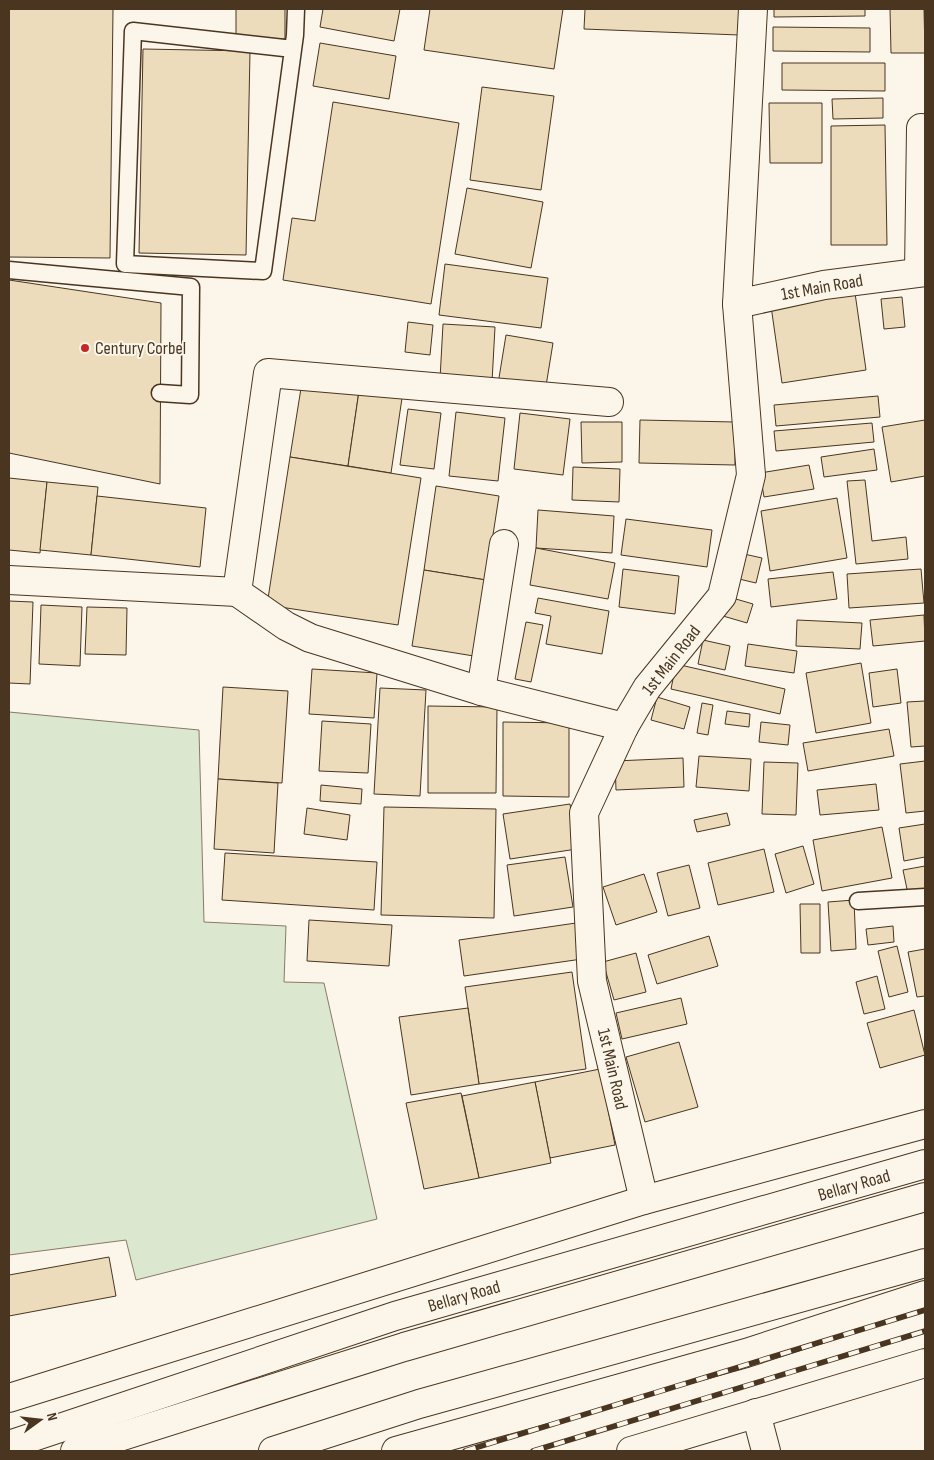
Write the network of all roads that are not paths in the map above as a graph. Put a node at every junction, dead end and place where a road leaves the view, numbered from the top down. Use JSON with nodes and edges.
{"nodes":[{"id":1,"x":296,"y":9,"type":"edge"},
{"id":2,"x":753,"y":9,"type":"edge"},
{"id":3,"x":293,"y":49,"type":"junction"},
{"id":4,"x":921,"y":128,"type":"dead end"},
{"id":5,"x":9,"y":270,"type":"edge"},
{"id":6,"x":922,"y":272,"type":"edge"},
{"id":7,"x":737,"y":304,"type":"junction"},
{"id":8,"x":160,"y":393,"type":"dead end"},
{"id":9,"x":608,"y":402,"type":"dead end"},
{"id":10,"x":504,"y":544,"type":"dead end"},
{"id":11,"x":9,"y":580,"type":"edge"},
{"id":12,"x":237,"y":592,"type":"junction"},
{"id":13,"x":481,"y":691,"type":"junction"},
{"id":14,"x":624,"y":727,"type":"junction"},
{"id":15,"x":925,"y":897,"type":"edge"},
{"id":16,"x":858,"y":901,"type":"dead end"},
{"id":17,"x":925,"y":1124,"type":"edge"},
{"id":18,"x":925,"y":1164,"type":"edge"},
{"id":19,"x":925,"y":1197,"type":"edge"},
{"id":20,"x":644,"y":1200,"type":"junction"},
{"id":21,"x":925,"y":1263,"type":"edge"},
{"id":22,"x":925,"y":1295,"type":"edge"},
{"id":23,"x":925,"y":1363,"type":"edge"},
{"id":24,"x":9,"y":1398,"type":"edge"},
{"id":25,"x":756,"y":1413,"type":"junction"},
{"id":26,"x":9,"y":1445,"type":"edge"},
{"id":27,"x":75,"y":1451,"type":"edge"},
{"id":28,"x":273,"y":1451,"type":"edge"},
{"id":29,"x":396,"y":1451,"type":"edge"},
{"id":30,"x":631,"y":1451,"type":"edge"},
{"id":31,"x":766,"y":1451,"type":"edge"}],
"edges":[{"from":1,"to":3,"type":"lane"},
{"from":2,"to":7,"type":"main road"},
{"from":3,"to":3,"type":"lane"},
{"from":4,"to":6,"type":"main road"},
{"from":5,"to":8,"type":"lane"},
{"from":6,"to":7,"type":"main road","name":"1st Main Road"},
{"from":7,"to":14,"type":"main road","name":"1st Main Road"},
{"from":9,"to":12,"type":"main road"},
{"from":10,"to":13,"type":"main road"},
{"from":11,"to":12,"type":"main road"},
{"from":12,"to":13,"type":"main road"},
{"from":13,"to":14,"type":"main road"},
{"from":14,"to":20,"type":"main road","name":"1st Main Road"},
{"from":15,"to":16,"type":"lane"},
{"from":17,"to":20,"type":"main road"},
{"from":18,"to":26,"type":"main road","name":"Bellary Road"},
{"from":19,"to":27,"type":"main road","name":"Bellary Road"},
{"from":20,"to":24,"type":"main road"},
{"from":21,"to":28,"type":"main road"},
{"from":22,"to":29,"type":"main road"},
{"from":23,"to":25,"type":"main road"},
{"from":25,"to":30,"type":"main road"},
{"from":25,"to":31,"type":"main road"}]}
